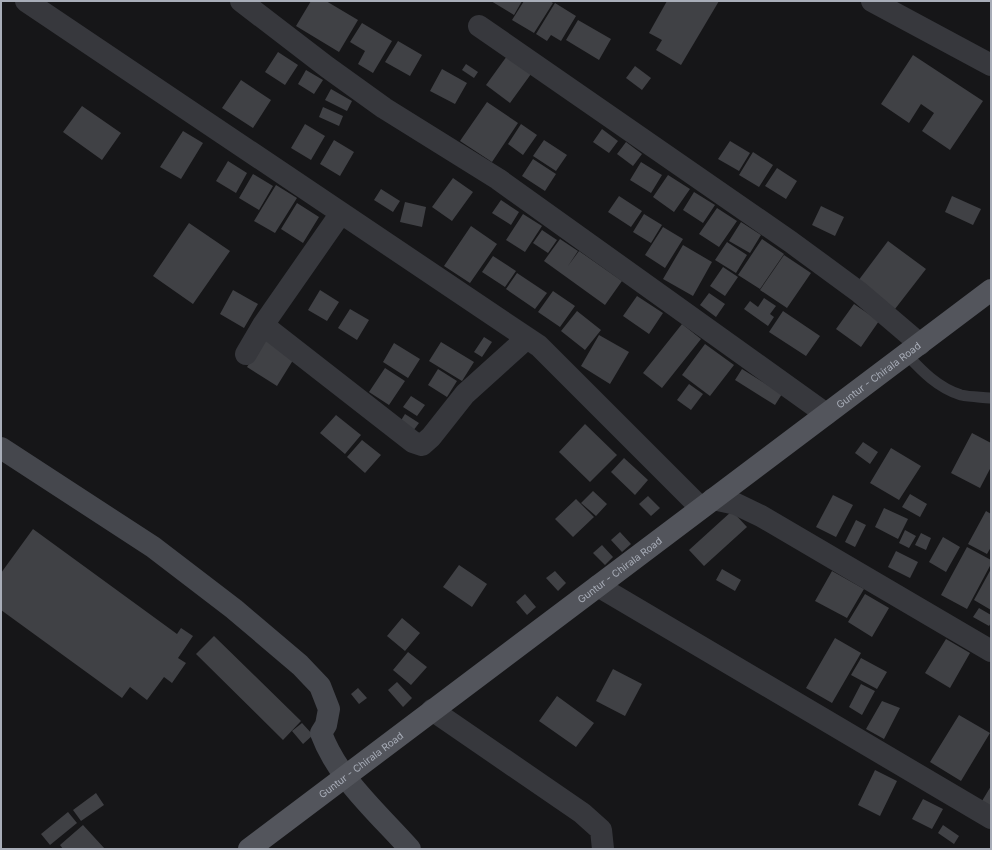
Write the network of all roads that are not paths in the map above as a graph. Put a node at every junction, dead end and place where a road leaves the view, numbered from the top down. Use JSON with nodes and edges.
{"nodes":[{"id":1,"x":26,"y":1,"type":"edge"},
{"id":2,"x":242,"y":1,"type":"edge"},
{"id":3,"x":872,"y":1,"type":"edge"},
{"id":4,"x":479,"y":26,"type":"dead end"},
{"id":5,"x":991,"y":65,"type":"edge"},
{"id":6,"x":341,"y":212,"type":"junction"},
{"id":7,"x":991,"y":290,"type":"edge"},
{"id":8,"x":264,"y":325,"type":"junction"},
{"id":9,"x":527,"y":338,"type":"junction"},
{"id":10,"x":913,"y":349,"type":"junction"},
{"id":11,"x":246,"y":354,"type":"dead end"},
{"id":12,"x":990,"y":398,"type":"dead end"},
{"id":13,"x":826,"y":414,"type":"junction"},
{"id":14,"x":1,"y":448,"type":"edge"},
{"id":15,"x":707,"y":503,"type":"junction"},
{"id":16,"x":598,"y":586,"type":"junction"},
{"id":17,"x":991,"y":651,"type":"edge"},
{"id":18,"x":432,"y":710,"type":"junction"},
{"id":19,"x":344,"y":776,"type":"junction"},
{"id":20,"x":991,"y":818,"type":"edge"},
{"id":21,"x":249,"y":849,"type":"edge"},
{"id":22,"x":410,"y":849,"type":"edge"},
{"id":23,"x":603,"y":849,"type":"edge"}],
"edges":[{"from":1,"to":6,"type":"street"},
{"from":2,"to":13,"type":"street"},
{"from":3,"to":5,"type":"street"},
{"from":4,"to":10,"type":"street"},
{"from":6,"to":8,"type":"street"},
{"from":6,"to":9,"type":"street"},
{"from":7,"to":10,"type":"main road","name":"Guntur - Chirala Road"},
{"from":8,"to":9,"type":"street"},
{"from":8,"to":11,"type":"street"},
{"from":9,"to":15,"type":"street"},
{"from":10,"to":12,"type":"lane"},
{"from":10,"to":13,"type":"main road","name":"Guntur - Chirala Road"},
{"from":13,"to":15,"type":"main road","name":"Guntur - Chirala Road"},
{"from":14,"to":19,"type":"street"},
{"from":15,"to":16,"type":"main road","name":"Guntur - Chirala Road"},
{"from":15,"to":17,"type":"street"},
{"from":16,"to":18,"type":"main road","name":"Guntur - Chirala Road"},
{"from":16,"to":20,"type":"street"},
{"from":18,"to":19,"type":"main road","name":"Guntur - Chirala Road"},
{"from":18,"to":23,"type":"street"},
{"from":19,"to":21,"type":"main road","name":"Guntur - Chirala Road"},
{"from":19,"to":22,"type":"street"}]}
